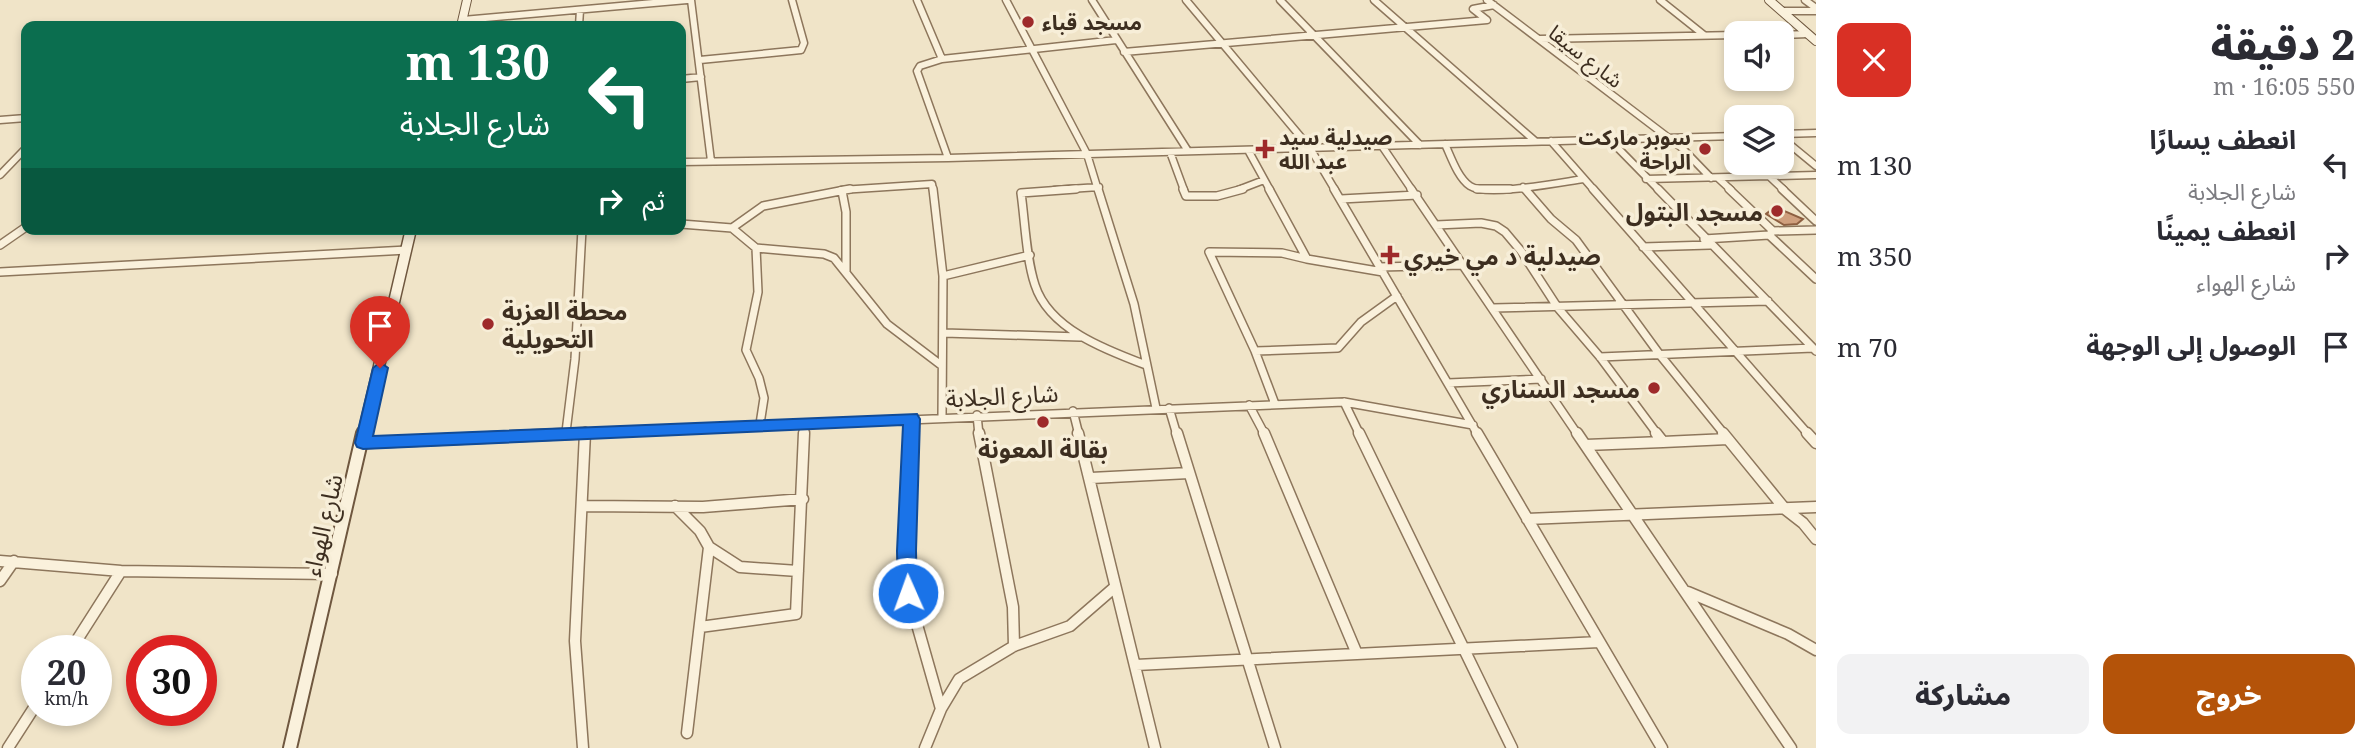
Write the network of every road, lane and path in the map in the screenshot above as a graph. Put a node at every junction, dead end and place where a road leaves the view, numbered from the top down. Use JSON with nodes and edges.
{"nodes":[{"id":1,"x":467,"y":0,"type":"edge"},
{"id":2,"x":689,"y":0,"type":"edge"},
{"id":3,"x":792,"y":0,"type":"edge"},
{"id":4,"x":917,"y":0,"type":"edge"},
{"id":5,"x":1006,"y":0,"type":"edge"},
{"id":6,"x":1092,"y":0,"type":"edge"},
{"id":7,"x":1186,"y":0,"type":"edge"},
{"id":8,"x":1280,"y":0,"type":"edge"},
{"id":9,"x":1374,"y":0,"type":"edge"},
{"id":10,"x":1487,"y":0,"type":"edge"},
{"id":11,"x":1660,"y":0,"type":"edge"},
{"id":12,"x":1769,"y":0,"type":"edge"},
{"id":13,"x":1805,"y":0,"type":"edge"},
{"id":14,"x":1494,"y":5,"type":"junction"},
{"id":15,"x":1816,"y":9,"type":"edge"},
{"id":16,"x":580,"y":10,"type":"junction"},
{"id":17,"x":1782,"y":11,"type":"junction"},
{"id":18,"x":462,"y":21,"type":"edge"},
{"id":19,"x":480,"y":21,"type":"edge"},
{"id":20,"x":579,"y":21,"type":"edge"},
{"id":21,"x":1404,"y":26,"type":"junction"},
{"id":22,"x":1313,"y":34,"type":"junction"},
{"id":23,"x":1808,"y":34,"type":"junction"},
{"id":24,"x":1704,"y":35,"type":"junction"},
{"id":25,"x":1724,"y":35,"type":"edge"},
{"id":26,"x":1794,"y":35,"type":"edge"},
{"id":27,"x":1539,"y":39,"type":"junction"},
{"id":28,"x":1116,"y":40,"type":"junction"},
{"id":29,"x":1816,"y":41,"type":"edge"},
{"id":30,"x":1222,"y":43,"type":"junction"},
{"id":31,"x":1029,"y":48,"type":"junction"},
{"id":32,"x":1124,"y":52,"type":"junction"},
{"id":33,"x":942,"y":59,"type":"junction"},
{"id":34,"x":700,"y":60,"type":"junction"},
{"id":35,"x":701,"y":77,"type":"junction"},
{"id":36,"x":686,"y":78,"type":"edge"},
{"id":37,"x":21,"y":118,"type":"edge"},
{"id":38,"x":0,"y":120,"type":"edge"},
{"id":39,"x":1816,"y":133,"type":"edge"},
{"id":40,"x":1794,"y":135,"type":"edge"},
{"id":41,"x":1724,"y":136,"type":"edge"},
{"id":42,"x":1665,"y":138,"type":"junction"},
{"id":43,"x":1609,"y":139,"type":"junction"},
{"id":44,"x":1536,"y":141,"type":"junction"},
{"id":45,"x":1551,"y":141,"type":"junction"},
{"id":46,"x":1445,"y":144,"type":"junction"},
{"id":47,"x":1420,"y":145,"type":"junction"},
{"id":48,"x":1382,"y":146,"type":"junction"},
{"id":49,"x":1794,"y":147,"type":"edge"},
{"id":50,"x":1310,"y":148,"type":"junction"},
{"id":51,"x":1248,"y":150,"type":"junction"},
{"id":52,"x":1188,"y":151,"type":"junction"},
{"id":53,"x":1170,"y":152,"type":"junction"},
{"id":54,"x":21,"y":153,"type":"edge"},
{"id":55,"x":1087,"y":154,"type":"junction"},
{"id":56,"x":948,"y":158,"type":"junction"},
{"id":57,"x":711,"y":161,"type":"junction"},
{"id":58,"x":686,"y":162,"type":"edge"},
{"id":59,"x":1816,"y":166,"type":"edge"},
{"id":60,"x":0,"y":175,"type":"edge"},
{"id":61,"x":1816,"y":175,"type":"edge"},
{"id":62,"x":1770,"y":177,"type":"junction"},
{"id":63,"x":1715,"y":178,"type":"junction"},
{"id":64,"x":1584,"y":179,"type":"junction"},
{"id":65,"x":1646,"y":179,"type":"junction"},
{"id":66,"x":1264,"y":180,"type":"junction"},
{"id":67,"x":1099,"y":187,"type":"junction"},
{"id":68,"x":1523,"y":187,"type":"junction"},
{"id":69,"x":842,"y":191,"type":"junction"},
{"id":70,"x":1417,"y":195,"type":"junction"},
{"id":71,"x":1341,"y":199,"type":"junction"},
{"id":72,"x":1816,"y":221,"type":"edge"},
{"id":73,"x":686,"y":224,"type":"edge"},
{"id":74,"x":1436,"y":225,"type":"junction"},
{"id":75,"x":732,"y":228,"type":"junction"},
{"id":76,"x":21,"y":230,"type":"edge"},
{"id":77,"x":1816,"y":230,"type":"edge"},
{"id":78,"x":1771,"y":233,"type":"junction"},
{"id":79,"x":410,"y":235,"type":"edge"},
{"id":80,"x":582,"y":235,"type":"edge"},
{"id":81,"x":1707,"y":242,"type":"junction"},
{"id":82,"x":0,"y":245,"type":"edge"},
{"id":83,"x":1643,"y":247,"type":"junction"},
{"id":84,"x":756,"y":248,"type":"junction"},
{"id":85,"x":407,"y":250,"type":"junction"},
{"id":86,"x":1030,"y":256,"type":"junction"},
{"id":87,"x":1307,"y":260,"type":"junction"},
{"id":88,"x":1463,"y":265,"type":"junction"},
{"id":89,"x":1382,"y":270,"type":"junction"},
{"id":90,"x":0,"y":272,"type":"edge"},
{"id":91,"x":846,"y":272,"type":"junction"},
{"id":92,"x":943,"y":276,"type":"junction"},
{"id":93,"x":1816,"y":279,"type":"edge"},
{"id":94,"x":1397,"y":296,"type":"junction"},
{"id":95,"x":1768,"y":301,"type":"junction"},
{"id":96,"x":1692,"y":304,"type":"junction"},
{"id":97,"x":1622,"y":306,"type":"junction"},
{"id":98,"x":1493,"y":308,"type":"junction"},
{"id":99,"x":1558,"y":308,"type":"junction"},
{"id":100,"x":944,"y":333,"type":"junction"},
{"id":101,"x":1080,"y":337,"type":"junction"},
{"id":102,"x":1815,"y":349,"type":"edge"},
{"id":103,"x":1255,"y":351,"type":"junction"},
{"id":104,"x":1734,"y":352,"type":"junction"},
{"id":105,"x":1660,"y":355,"type":"junction"},
{"id":106,"x":1600,"y":358,"type":"junction"},
{"id":107,"x":941,"y":365,"type":"junction"},
{"id":108,"x":1146,"y":365,"type":"junction"},
{"id":109,"x":1541,"y":379,"type":"junction"},
{"id":110,"x":1448,"y":383,"type":"junction"},
{"id":111,"x":1344,"y":402,"type":"junction"},
{"id":112,"x":1275,"y":404,"type":"junction"},
{"id":113,"x":1249,"y":405,"type":"junction"},
{"id":114,"x":1156,"y":408,"type":"junction"},
{"id":115,"x":1169,"y":408,"type":"junction"},
{"id":116,"x":1073,"y":411,"type":"junction"},
{"id":117,"x":977,"y":415,"type":"junction"},
{"id":118,"x":942,"y":417,"type":"junction"},
{"id":119,"x":911,"y":419,"type":"junction"},
{"id":120,"x":804,"y":423,"type":"junction"},
{"id":121,"x":760,"y":424,"type":"junction"},
{"id":122,"x":1473,"y":425,"type":"junction"},
{"id":123,"x":566,"y":432,"type":"junction"},
{"id":124,"x":585,"y":432,"type":"junction"},
{"id":125,"x":1728,"y":439,"type":"junction"},
{"id":126,"x":1663,"y":442,"type":"junction"},
{"id":127,"x":363,"y":443,"type":"junction"},
{"id":128,"x":1816,"y":443,"type":"edge"},
{"id":129,"x":1586,"y":445,"type":"junction"},
{"id":130,"x":1189,"y":473,"type":"junction"},
{"id":131,"x":1091,"y":478,"type":"junction"},
{"id":132,"x":803,"y":499,"type":"junction"},
{"id":133,"x":584,"y":506,"type":"junction"},
{"id":134,"x":675,"y":506,"type":"junction"},
{"id":135,"x":1816,"y":508,"type":"edge"},
{"id":136,"x":1785,"y":509,"type":"junction"},
{"id":137,"x":1633,"y":515,"type":"junction"},
{"id":138,"x":1527,"y":519,"type":"junction"},
{"id":139,"x":1816,"y":539,"type":"edge"},
{"id":140,"x":709,"y":547,"type":"junction"},
{"id":141,"x":0,"y":561,"type":"edge"},
{"id":142,"x":15,"y":561,"type":"junction"},
{"id":143,"x":121,"y":571,"type":"junction"},
{"id":144,"x":799,"y":571,"type":"junction"},
{"id":145,"x":332,"y":574,"type":"junction"},
{"id":146,"x":0,"y":581,"type":"edge"},
{"id":147,"x":1115,"y":587,"type":"junction"},
{"id":148,"x":1685,"y":591,"type":"junction"},
{"id":149,"x":700,"y":627,"type":"junction"},
{"id":150,"x":80,"y":635,"type":"edge"},
{"id":151,"x":1599,"y":642,"type":"junction"},
{"id":152,"x":1014,"y":646,"type":"junction"},
{"id":153,"x":1465,"y":649,"type":"junction"},
{"id":154,"x":1816,"y":650,"type":"edge"},
{"id":155,"x":1356,"y":654,"type":"junction"},
{"id":156,"x":1248,"y":659,"type":"junction"},
{"id":157,"x":1136,"y":665,"type":"junction"},
{"id":158,"x":941,"y":709,"type":"junction"},
{"id":159,"x":22,"y":726,"type":"edge"},
{"id":160,"x":687,"y":733,"type":"dead end"},
{"id":161,"x":8,"y":748,"type":"edge"},
{"id":162,"x":290,"y":748,"type":"edge"},
{"id":163,"x":583,"y":748,"type":"edge"},
{"id":164,"x":925,"y":748,"type":"edge"},
{"id":165,"x":1155,"y":748,"type":"edge"},
{"id":166,"x":1275,"y":748,"type":"edge"},
{"id":167,"x":1512,"y":748,"type":"edge"},
{"id":168,"x":1662,"y":748,"type":"edge"},
{"id":169,"x":1791,"y":748,"type":"edge"}],
"edges":[{"from":1,"to":18,"type":"street"},
{"from":2,"to":16,"type":"street"},
{"from":2,"to":34,"type":"street"},
{"from":3,"to":34,"type":"street"},
{"from":4,"to":33,"type":"street"},
{"from":5,"to":31,"type":"street"},
{"from":6,"to":28,"type":"street"},
{"from":7,"to":30,"type":"street"},
{"from":8,"to":22,"type":"street"},
{"from":9,"to":21,"type":"street"},
{"from":10,"to":14,"type":"street","name":"شارع سيقا"},
{"from":11,"to":24,"type":"street"},
{"from":12,"to":17,"type":"street"},
{"from":13,"to":15,"type":"street"},
{"from":14,"to":21,"type":"street"},
{"from":14,"to":27,"type":"street","name":"شارع سيقا"},
{"from":15,"to":17,"type":"street"},
{"from":16,"to":19,"type":"street"},
{"from":16,"to":20,"type":"street"},
{"from":17,"to":23,"type":"street"},
{"from":21,"to":22,"type":"street"},
{"from":21,"to":44,"type":"street"},
{"from":22,"to":30,"type":"street"},
{"from":22,"to":47,"type":"street"},
{"from":23,"to":26,"type":"street"},
{"from":23,"to":29,"type":"street"},
{"from":24,"to":25,"type":"street"},
{"from":24,"to":27,"type":"street"},
{"from":27,"to":42,"type":"street","name":"شارع سيقا"},
{"from":28,"to":31,"type":"street"},
{"from":28,"to":32,"type":"street"},
{"from":30,"to":32,"type":"street"},
{"from":30,"to":50,"type":"street"},
{"from":31,"to":33,"type":"street"},
{"from":31,"to":55,"type":"street"},
{"from":32,"to":52,"type":"street"},
{"from":33,"to":56,"type":"street"},
{"from":34,"to":35,"type":"street"},
{"from":35,"to":36,"type":"street"},
{"from":35,"to":57,"type":"street"},
{"from":37,"to":38,"type":"street"},
{"from":39,"to":40,"type":"street"},
{"from":41,"to":42,"type":"street"},
{"from":42,"to":43,"type":"street"},
{"from":42,"to":63,"type":"street","name":"شارع سيقا"},
{"from":43,"to":45,"type":"street"},
{"from":43,"to":65,"type":"street"},
{"from":44,"to":45,"type":"street"},
{"from":44,"to":46,"type":"street"},
{"from":45,"to":64,"type":"street"},
{"from":46,"to":47,"type":"street"},
{"from":46,"to":68,"type":"street"},
{"from":47,"to":48,"type":"street"},
{"from":48,"to":50,"type":"street"},
{"from":48,"to":70,"type":"street"},
{"from":49,"to":59,"type":"street"},
{"from":50,"to":51,"type":"street"},
{"from":50,"to":71,"type":"street"},
{"from":51,"to":52,"type":"street"},
{"from":51,"to":66,"type":"street"},
{"from":52,"to":53,"type":"street"},
{"from":53,"to":55,"type":"street"},
{"from":53,"to":66,"type":"street"},
{"from":54,"to":60,"type":"street"},
{"from":55,"to":56,"type":"street"},
{"from":55,"to":67,"type":"street"},
{"from":56,"to":57,"type":"street"},
{"from":57,"to":58,"type":"street"},
{"from":61,"to":62,"type":"street"},
{"from":62,"to":63,"type":"street"},
{"from":62,"to":72,"type":"street"},
{"from":63,"to":65,"type":"street"},
{"from":63,"to":78,"type":"street","name":"شارع سيقا"},
{"from":64,"to":68,"type":"street"},
{"from":64,"to":83,"type":"street"},
{"from":65,"to":81,"type":"street"},
{"from":66,"to":87,"type":"street"},
{"from":67,"to":86,"type":"street"},
{"from":67,"to":108,"type":"street"},
{"from":68,"to":97,"type":"street"},
{"from":69,"to":75,"type":"street"},
{"from":69,"to":91,"type":"street"},
{"from":69,"to":92,"type":"street"},
{"from":70,"to":71,"type":"street"},
{"from":70,"to":74,"type":"street"},
{"from":71,"to":89,"type":"street"},
{"from":73,"to":75,"type":"street"},
{"from":74,"to":88,"type":"street"},
{"from":74,"to":99,"type":"street"},
{"from":75,"to":84,"type":"street"},
{"from":76,"to":82,"type":"street"},
{"from":77,"to":78,"type":"street"},
{"from":78,"to":81,"type":"street"},
{"from":78,"to":93,"type":"street","name":"شارع سيقا"},
{"from":79,"to":85,"type":"street","name":"شارع الهواء"},
{"from":80,"to":123,"type":"street"},
{"from":81,"to":83,"type":"street"},
{"from":81,"to":95,"type":"street"},
{"from":83,"to":96,"type":"street"},
{"from":84,"to":91,"type":"street"},
{"from":84,"to":121,"type":"street"},
{"from":85,"to":90,"type":"street"},
{"from":85,"to":127,"type":"street","name":"شارع الهواء"},
{"from":86,"to":92,"type":"street"},
{"from":86,"to":101,"type":"street"},
{"from":87,"to":89,"type":"street"},
{"from":87,"to":103,"type":"street"},
{"from":88,"to":89,"type":"street"},
{"from":88,"to":98,"type":"street"},
{"from":89,"to":94,"type":"street"},
{"from":91,"to":107,"type":"street"},
{"from":92,"to":100,"type":"street"},
{"from":94,"to":103,"type":"street"},
{"from":94,"to":110,"type":"street"},
{"from":95,"to":96,"type":"street"},
{"from":95,"to":102,"type":"street"},
{"from":96,"to":97,"type":"street"},
{"from":96,"to":104,"type":"street"},
{"from":97,"to":99,"type":"street"},
{"from":97,"to":105,"type":"street"},
{"from":98,"to":99,"type":"street"},
{"from":98,"to":109,"type":"street"},
{"from":99,"to":106,"type":"street"},
{"from":100,"to":101,"type":"street"},
{"from":100,"to":107,"type":"street"},
{"from":101,"to":108,"type":"street"},
{"from":102,"to":104,"type":"street"},
{"from":103,"to":112,"type":"street"},
{"from":104,"to":105,"type":"street"},
{"from":104,"to":128,"type":"street"},
{"from":105,"to":106,"type":"street"},
{"from":105,"to":125,"type":"street"},
{"from":106,"to":126,"type":"street"},
{"from":107,"to":118,"type":"street"},
{"from":108,"to":114,"type":"street"},
{"from":109,"to":110,"type":"street"},
{"from":109,"to":129,"type":"street"},
{"from":110,"to":122,"type":"street"},
{"from":111,"to":112,"type":"street","name":"شارع الجلابة"},
{"from":111,"to":122,"type":"street","name":"شارع الجلابة"},
{"from":111,"to":153,"type":"street"},
{"from":112,"to":113,"type":"street","name":"شارع الجلابة"},
{"from":113,"to":115,"type":"street","name":"شارع الجلابة"},
{"from":113,"to":155,"type":"street"},
{"from":114,"to":115,"type":"street","name":"شارع الجلابة"},
{"from":114,"to":116,"type":"street","name":"شارع الجلابة"},
{"from":115,"to":130,"type":"street"},
{"from":116,"to":117,"type":"street","name":"شارع الجلابة"},
{"from":116,"to":131,"type":"street"},
{"from":117,"to":118,"type":"street","name":"شارع الجلابة"},
{"from":117,"to":152,"type":"street"},
{"from":118,"to":119,"type":"street","name":"شارع الجلابة"},
{"from":119,"to":120,"type":"street","name":"شارع الجلابة"},
{"from":119,"to":158,"type":"street"},
{"from":120,"to":121,"type":"street","name":"شارع الجلابة"},
{"from":120,"to":132,"type":"street"},
{"from":121,"to":124,"type":"street","name":"شارع الجلابة"},
{"from":122,"to":138,"type":"street"},
{"from":123,"to":124,"type":"street","name":"شارع الجلابة"},
{"from":123,"to":127,"type":"street","name":"شارع الجلابة"},
{"from":124,"to":133,"type":"street"},
{"from":125,"to":126,"type":"street"},
{"from":125,"to":136,"type":"street"},
{"from":126,"to":129,"type":"street"},
{"from":127,"to":145,"type":"street","name":"شارع الهواء"},
{"from":129,"to":137,"type":"street"},
{"from":130,"to":131,"type":"street"},
{"from":130,"to":156,"type":"street"},
{"from":131,"to":147,"type":"street"},
{"from":132,"to":134,"type":"street"},
{"from":132,"to":144,"type":"street"},
{"from":133,"to":134,"type":"street"},
{"from":133,"to":163,"type":"street"},
{"from":134,"to":140,"type":"street"},
{"from":135,"to":136,"type":"street"},
{"from":136,"to":137,"type":"street"},
{"from":136,"to":139,"type":"street"},
{"from":137,"to":138,"type":"street"},
{"from":137,"to":148,"type":"street"},
{"from":138,"to":151,"type":"street"},
{"from":140,"to":144,"type":"street"},
{"from":140,"to":149,"type":"street"},
{"from":141,"to":142,"type":"street"},
{"from":142,"to":143,"type":"street"},
{"from":142,"to":146,"type":"street"},
{"from":143,"to":145,"type":"street"},
{"from":143,"to":150,"type":"street"},
{"from":144,"to":149,"type":"street"},
{"from":145,"to":162,"type":"street","name":"شارع الهواء"},
{"from":147,"to":152,"type":"street"},
{"from":147,"to":157,"type":"street"},
{"from":148,"to":154,"type":"street"},
{"from":148,"to":169,"type":"street"},
{"from":149,"to":160,"type":"street"},
{"from":151,"to":153,"type":"street"},
{"from":151,"to":168,"type":"street"},
{"from":152,"to":158,"type":"street"},
{"from":153,"to":155,"type":"street"},
{"from":153,"to":167,"type":"street"},
{"from":155,"to":156,"type":"street"},
{"from":156,"to":157,"type":"street"},
{"from":156,"to":166,"type":"street"},
{"from":157,"to":165,"type":"street"},
{"from":158,"to":164,"type":"street"},
{"from":159,"to":161,"type":"street"}]}
